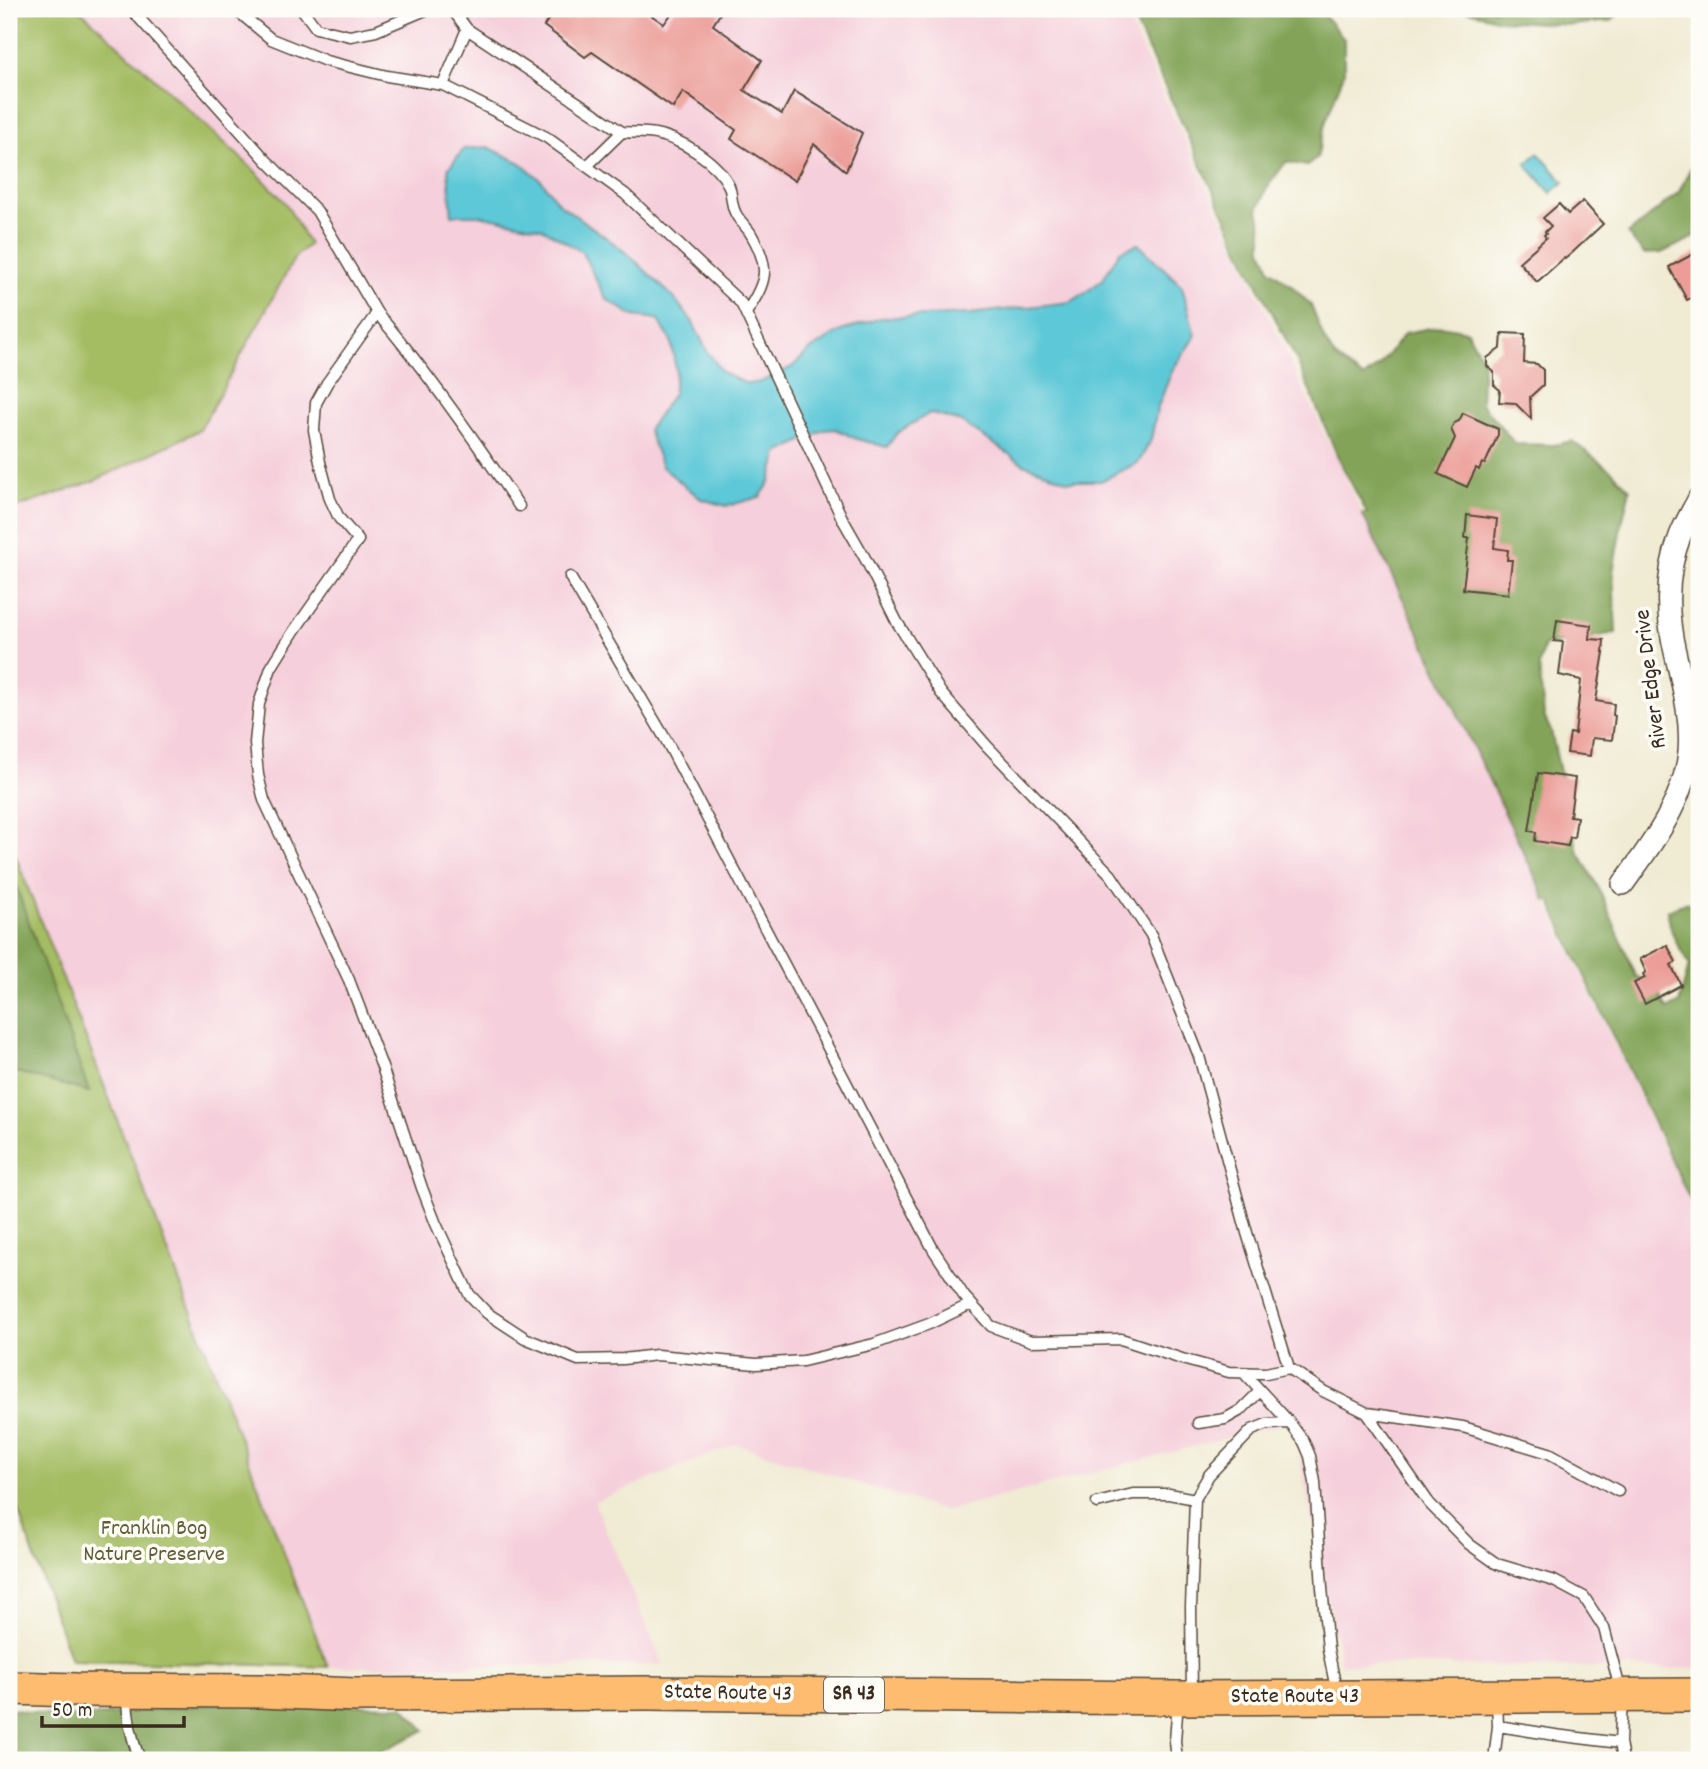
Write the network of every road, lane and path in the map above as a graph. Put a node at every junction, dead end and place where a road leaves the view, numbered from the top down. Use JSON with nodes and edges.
{"nodes":[{"id":1,"x":131,"y":9,"type":"edge"},
{"id":2,"x":235,"y":9,"type":"edge"},
{"id":3,"x":302,"y":9,"type":"edge"},
{"id":4,"x":428,"y":9,"type":"edge"},
{"id":5,"x":452,"y":9,"type":"edge"},
{"id":6,"x":467,"y":29,"type":"junction"},
{"id":7,"x":443,"y":85,"type":"junction"},
{"id":8,"x":622,"y":132,"type":"junction"},
{"id":9,"x":587,"y":166,"type":"junction"},
{"id":10,"x":377,"y":313,"type":"junction"},
{"id":11,"x":746,"y":313,"type":"junction"},
{"id":12,"x":1699,"y":498,"type":"edge"},
{"id":13,"x":520,"y":506,"type":"dead end"},
{"id":14,"x":570,"y":577,"type":"dead end"},
{"id":15,"x":1693,"y":771,"type":"edge"},
{"id":16,"x":1623,"y":884,"type":"dead end"},
{"id":17,"x":971,"y":1304,"type":"junction"},
{"id":18,"x":1289,"y":1368,"type":"junction"},
{"id":19,"x":1245,"y":1374,"type":"junction"},
{"id":20,"x":1260,"y":1391,"type":"junction"},
{"id":21,"x":1367,"y":1413,"type":"junction"},
{"id":22,"x":1198,"y":1423,"type":"dead end"},
{"id":23,"x":1290,"y":1423,"type":"junction"},
{"id":24,"x":1618,"y":1491,"type":"dead end"},
{"id":25,"x":1195,"y":1500,"type":"junction"},
{"id":26,"x":1097,"y":1503,"type":"dead end"},
{"id":27,"x":1334,"y":1679,"type":"dead end"},
{"id":28,"x":9,"y":1688,"type":"edge"},
{"id":29,"x":127,"y":1690,"type":"junction"},
{"id":30,"x":1699,"y":1695,"type":"edge"},
{"id":31,"x":1622,"y":1696,"type":"junction"},
{"id":32,"x":1185,"y":1698,"type":"junction"},
{"id":33,"x":1497,"y":1711,"type":"junction"},
{"id":34,"x":1620,"y":1743,"type":"junction"},
{"id":35,"x":139,"y":1760,"type":"edge"},
{"id":36,"x":1177,"y":1760,"type":"edge"},
{"id":37,"x":1494,"y":1760,"type":"edge"},
{"id":38,"x":1623,"y":1760,"type":"edge"}],
"edges":[{"from":1,"to":10,"type":"lane"},
{"from":2,"to":7,"type":"lane"},
{"from":3,"to":4,"type":"lane"},
{"from":5,"to":6,"type":"lane"},
{"from":6,"to":7,"type":"lane"},
{"from":6,"to":8,"type":"lane"},
{"from":7,"to":9,"type":"lane"},
{"from":8,"to":9,"type":"lane"},
{"from":8,"to":11,"type":"lane"},
{"from":9,"to":11,"type":"lane"},
{"from":10,"to":13,"type":"lane"},
{"from":10,"to":17,"type":"lane"},
{"from":11,"to":18,"type":"lane"},
{"from":12,"to":15,"type":"street","name":"River Edge Drive"},
{"from":14,"to":17,"type":"lane"},
{"from":15,"to":16,"type":"street","name":"River Edge Drive"},
{"from":17,"to":19,"type":"lane"},
{"from":18,"to":19,"type":"lane"},
{"from":18,"to":21,"type":"lane"},
{"from":19,"to":20,"type":"lane"},
{"from":20,"to":22,"type":"lane"},
{"from":20,"to":23,"type":"lane"},
{"from":21,"to":24,"type":"lane"},
{"from":21,"to":31,"type":"lane"},
{"from":23,"to":25,"type":"lane"},
{"from":23,"to":27,"type":"lane"},
{"from":25,"to":26,"type":"lane"},
{"from":25,"to":32,"type":"lane"},
{"from":28,"to":29,"type":"main road","name":"State Route 43","number":"SR 43"},
{"from":29,"to":32,"type":"main road","name":"State Route 43","number":"SR 43"},
{"from":29,"to":35,"type":"lane"},
{"from":30,"to":31,"type":"main road","name":"State Route 43","number":"SR 43"},
{"from":31,"to":33,"type":"main road","name":"State Route 43","number":"SR 43"},
{"from":31,"to":34,"type":"lane"},
{"from":32,"to":33,"type":"main road","name":"State Route 43","number":"SR 43"},
{"from":32,"to":36,"type":"lane"},
{"from":33,"to":34,"type":"lane"},
{"from":33,"to":37,"type":"lane"},
{"from":34,"to":38,"type":"lane"}]}
